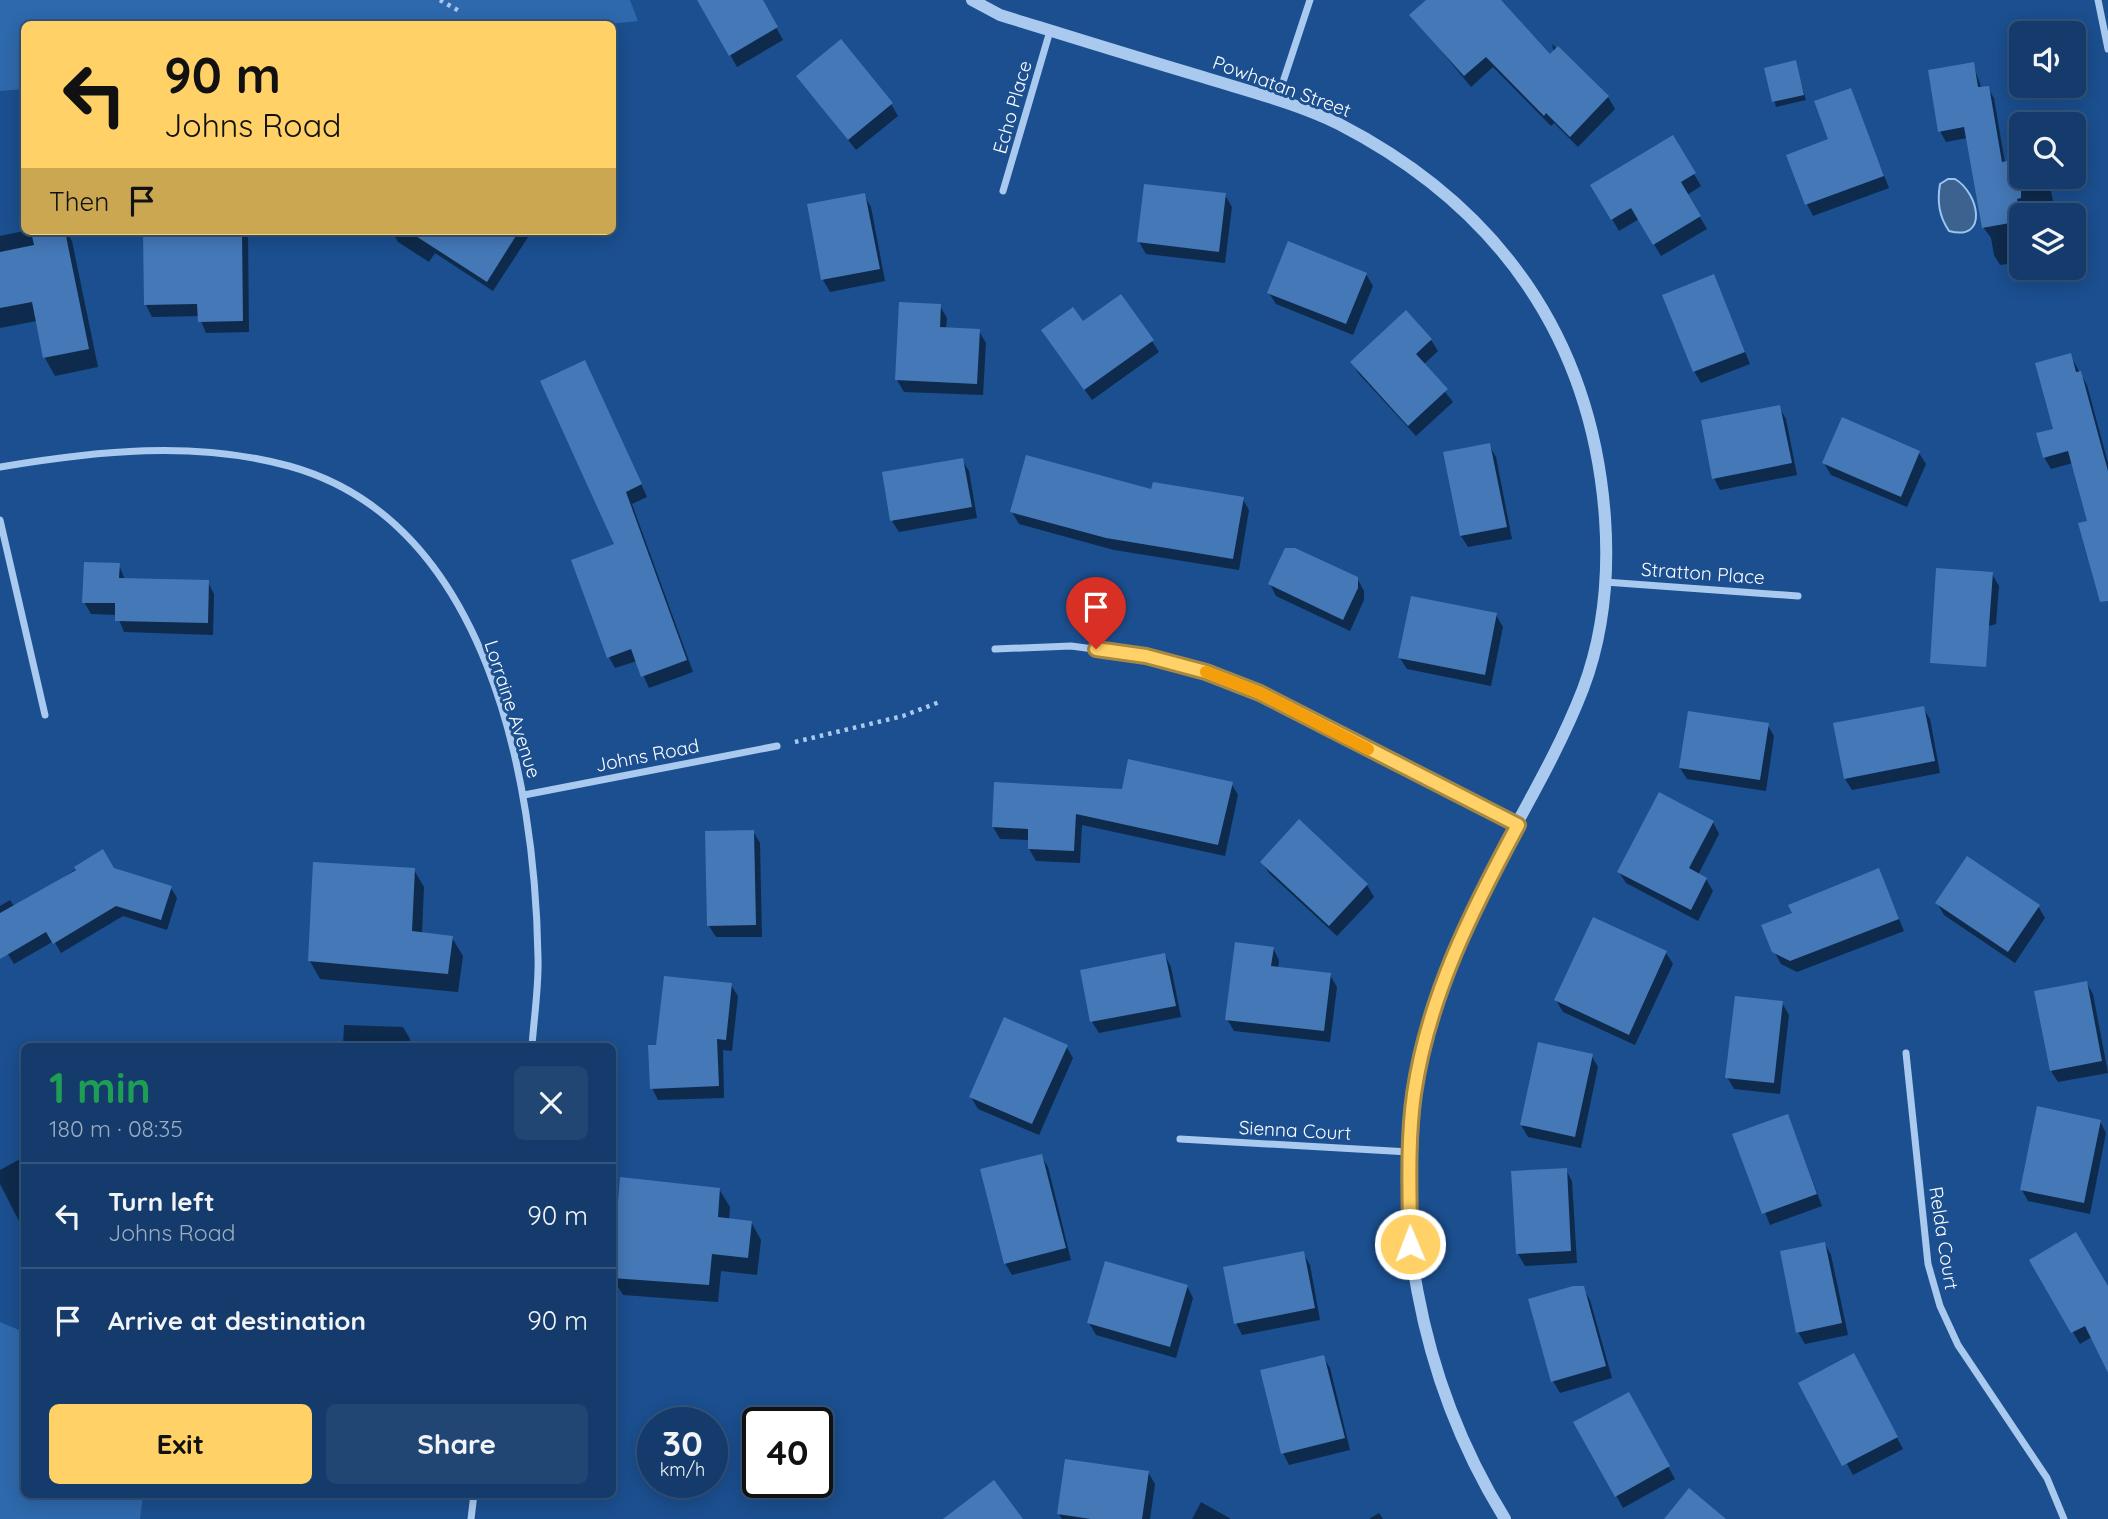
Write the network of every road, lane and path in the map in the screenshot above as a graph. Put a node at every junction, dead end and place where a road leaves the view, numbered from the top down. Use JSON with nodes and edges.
{"nodes":[{"id":1,"x":440,"y":0,"type":"edge"},
{"id":2,"x":971,"y":0,"type":"edge"},
{"id":3,"x":1311,"y":0,"type":"edge"},
{"id":4,"x":2098,"y":0,"type":"edge"},
{"id":5,"x":461,"y":12,"type":"dead end"},
{"id":6,"x":1051,"y":31,"type":"junction"},
{"id":7,"x":2108,"y":49,"type":"edge"},
{"id":8,"x":1277,"y":100,"type":"junction"},
{"id":9,"x":1003,"y":191,"type":"dead end"},
{"id":10,"x":0,"y":467,"type":"edge"},
{"id":11,"x":0,"y":520,"type":"edge"},
{"id":12,"x":1605,"y":582,"type":"junction"},
{"id":13,"x":1798,"y":596,"type":"dead end"},
{"id":14,"x":995,"y":649,"type":"dead end"},
{"id":15,"x":942,"y":701,"type":"dead end"},
{"id":16,"x":46,"y":715,"type":"dead end"},
{"id":17,"x":777,"y":746,"type":"joint"},
{"id":18,"x":524,"y":795,"type":"junction"},
{"id":19,"x":1518,"y":825,"type":"junction"},
{"id":20,"x":532,"y":1043,"type":"edge"},
{"id":21,"x":1906,"y":1053,"type":"dead end"},
{"id":22,"x":1180,"y":1139,"type":"dead end"},
{"id":23,"x":1409,"y":1152,"type":"junction"},
{"id":24,"x":474,"y":1498,"type":"edge"},
{"id":25,"x":471,"y":1519,"type":"edge"},
{"id":26,"x":1505,"y":1519,"type":"edge"},
{"id":27,"x":2064,"y":1519,"type":"edge"}],
"edges":[{"from":1,"to":5,"type":"path"},
{"from":2,"to":6,"type":"street","name":"Powhatan Street"},
{"from":3,"to":8,"type":"street"},
{"from":4,"to":7,"type":"street"},
{"from":6,"to":8,"type":"street","name":"Powhatan Street"},
{"from":6,"to":9,"type":"street","name":"Echo Place"},
{"from":8,"to":12,"type":"street","name":"Powhatan Street"},
{"from":10,"to":18,"type":"street","name":"Lorraine Avenue"},
{"from":11,"to":16,"type":"street"},
{"from":12,"to":13,"type":"street","name":"Stratton Place"},
{"from":12,"to":19,"type":"street","name":"Powhatan Street"},
{"from":14,"to":19,"type":"street"},
{"from":15,"to":17,"type":"path"},
{"from":17,"to":18,"type":"street","name":"Johns Road"},
{"from":18,"to":20,"type":"street","name":"Lorraine Avenue"},
{"from":19,"to":23,"type":"street","name":"Powhatan Street"},
{"from":21,"to":27,"type":"street","name":"Relda Court"},
{"from":22,"to":23,"type":"street","name":"Sienna Court"},
{"from":23,"to":26,"type":"street","name":"Powhatan Street"},
{"from":24,"to":25,"type":"street"}]}
